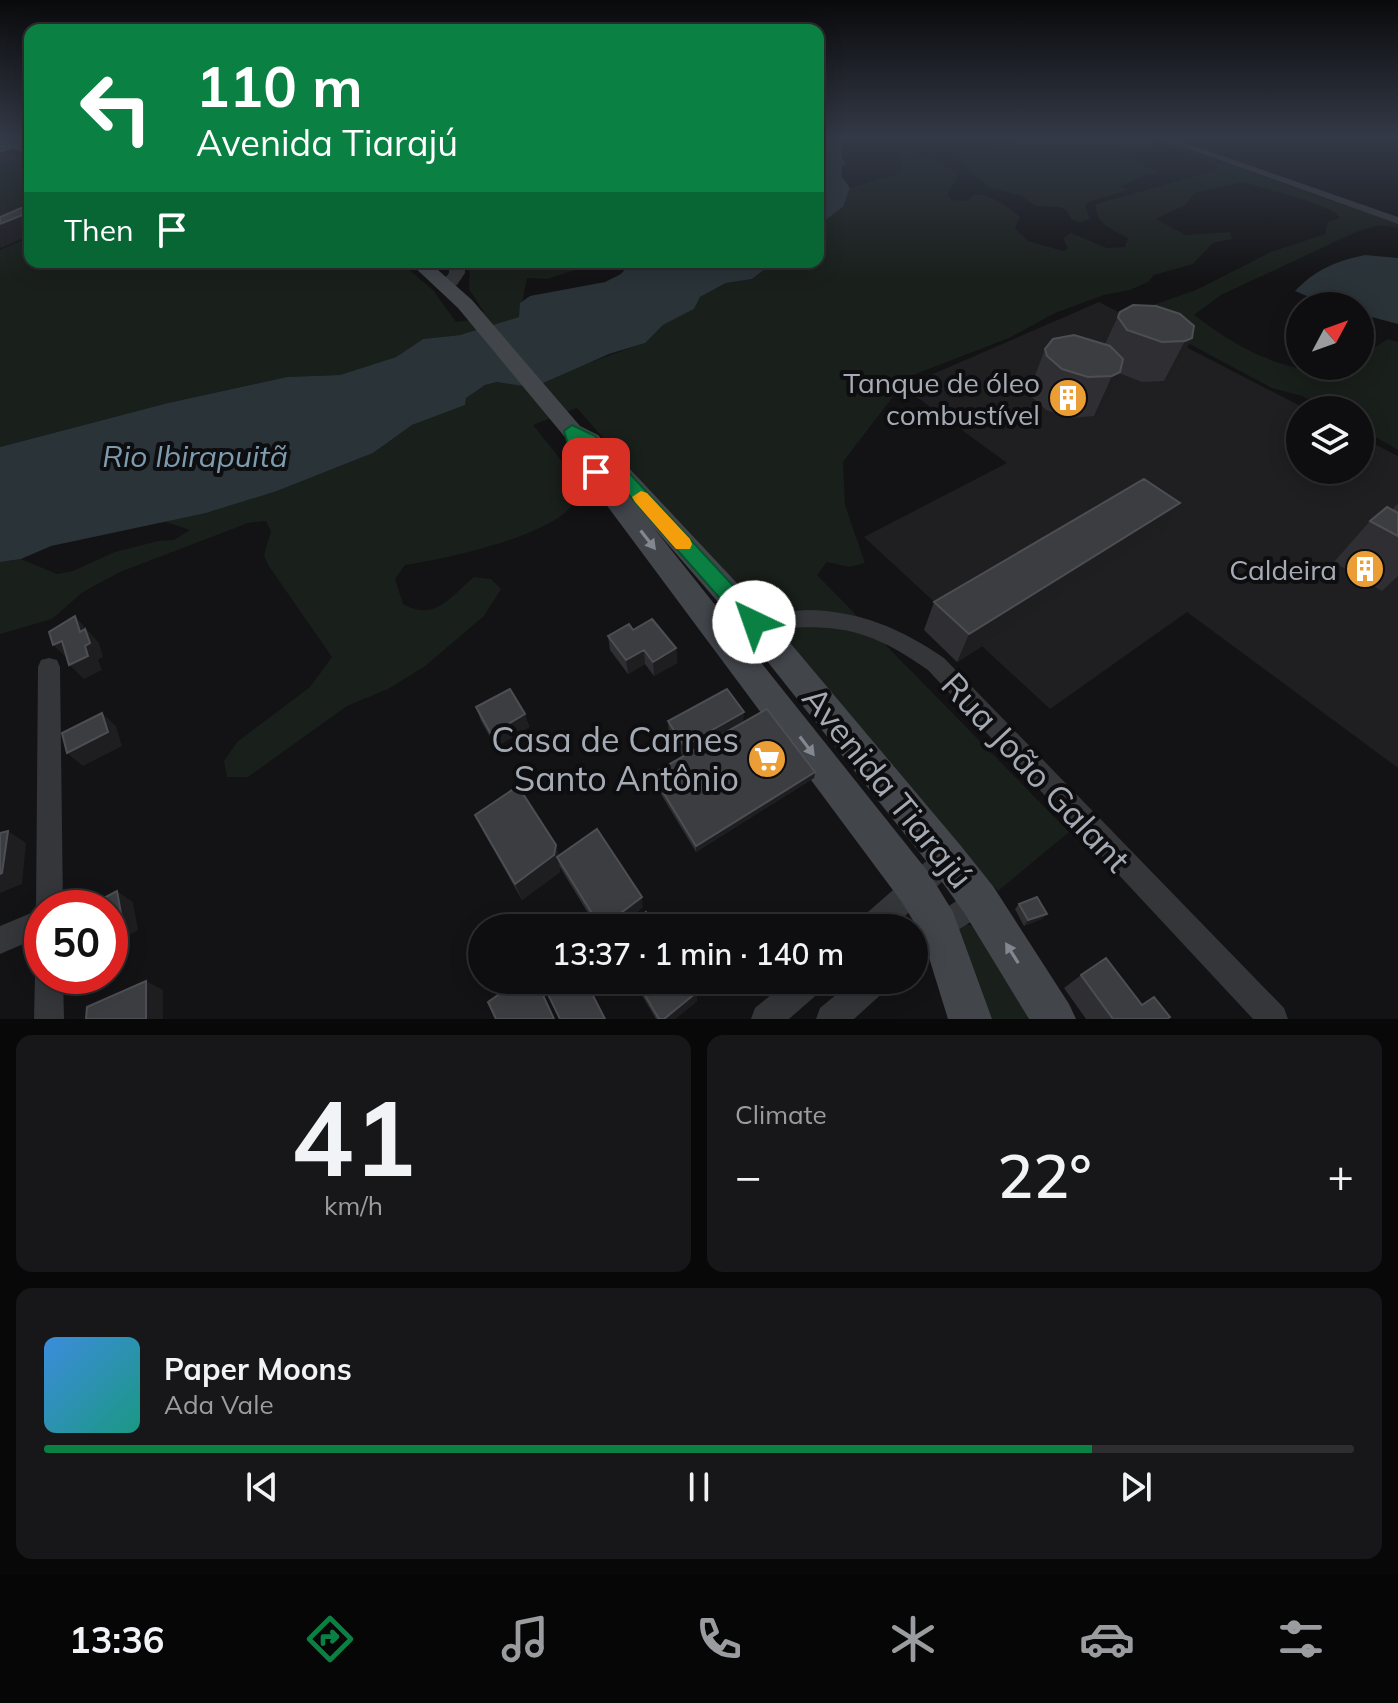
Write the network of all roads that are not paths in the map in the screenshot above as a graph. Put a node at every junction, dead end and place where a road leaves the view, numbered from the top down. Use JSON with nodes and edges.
{"nodes":[{"id":1,"x":1301,"y":187,"type":"edge"},
{"id":2,"x":1398,"y":221,"type":"edge"},
{"id":3,"x":433,"y":268,"type":"edge"},
{"id":4,"x":457,"y":268,"type":"edge"},
{"id":5,"x":456,"y":292,"type":"junction"},
{"id":6,"x":568,"y":425,"type":"junction"},
{"id":7,"x":754,"y":622,"type":"junction"},
{"id":8,"x":49,"y":667,"type":"dead end"},
{"id":9,"x":948,"y":859,"type":"junction"},
{"id":10,"x":915,"y":887,"type":"junction"},
{"id":11,"x":49,"y":890,"type":"edge"},
{"id":12,"x":979,"y":900,"type":"junction"},
{"id":13,"x":886,"y":914,"type":"edge"},
{"id":14,"x":921,"y":914,"type":"edge"},
{"id":15,"x":24,"y":930,"type":"edge"},
{"id":16,"x":928,"y":935,"type":"edge"},
{"id":17,"x":0,"y":940,"type":"edge"},
{"id":18,"x":928,"y":940,"type":"edge"},
{"id":19,"x":49,"y":994,"type":"edge"},
{"id":20,"x":795,"y":994,"type":"edge"},
{"id":21,"x":860,"y":994,"type":"edge"},
{"id":22,"x":49,"y":1019,"type":"edge"},
{"id":23,"x":766,"y":1019,"type":"edge"},
{"id":24,"x":831,"y":1019,"type":"edge"},
{"id":25,"x":970,"y":1019,"type":"edge"},
{"id":26,"x":1054,"y":1019,"type":"edge"},
{"id":27,"x":1273,"y":1019,"type":"edge"}],
"edges":[{"from":1,"to":2,"type":"street"},
{"from":3,"to":5,"type":"main road"},
{"from":4,"to":5,"type":"street"},
{"from":5,"to":6,"type":"main road"},
{"from":6,"to":7,"type":"main road","name":"Avenida Tiarajú"},
{"from":6,"to":10,"type":"main road","name":"Avenida Tiarajú","one_way":true},
{"from":7,"to":9,"type":"main road","name":"Avenida Tiarajú"},
{"from":7,"to":27,"type":"street","name":"Rua João Galant"},
{"from":8,"to":11,"type":"street"},
{"from":9,"to":10,"type":"street"},
{"from":9,"to":12,"type":"main road","name":"Avenida Tiarajú"},
{"from":10,"to":13,"type":"street"},
{"from":10,"to":14,"type":"main road","name":"Avenida Tiarajú"},
{"from":12,"to":16,"type":"street"},
{"from":26,"to":12,"type":"main road","name":"Avenida Tiarajú","one_way":true},
{"from":15,"to":17,"type":"street"},
{"from":18,"to":25,"type":"main road","name":"Avenida Tiarajú"},
{"from":19,"to":22,"type":"street"},
{"from":20,"to":23,"type":"street"},
{"from":21,"to":24,"type":"street"}]}
